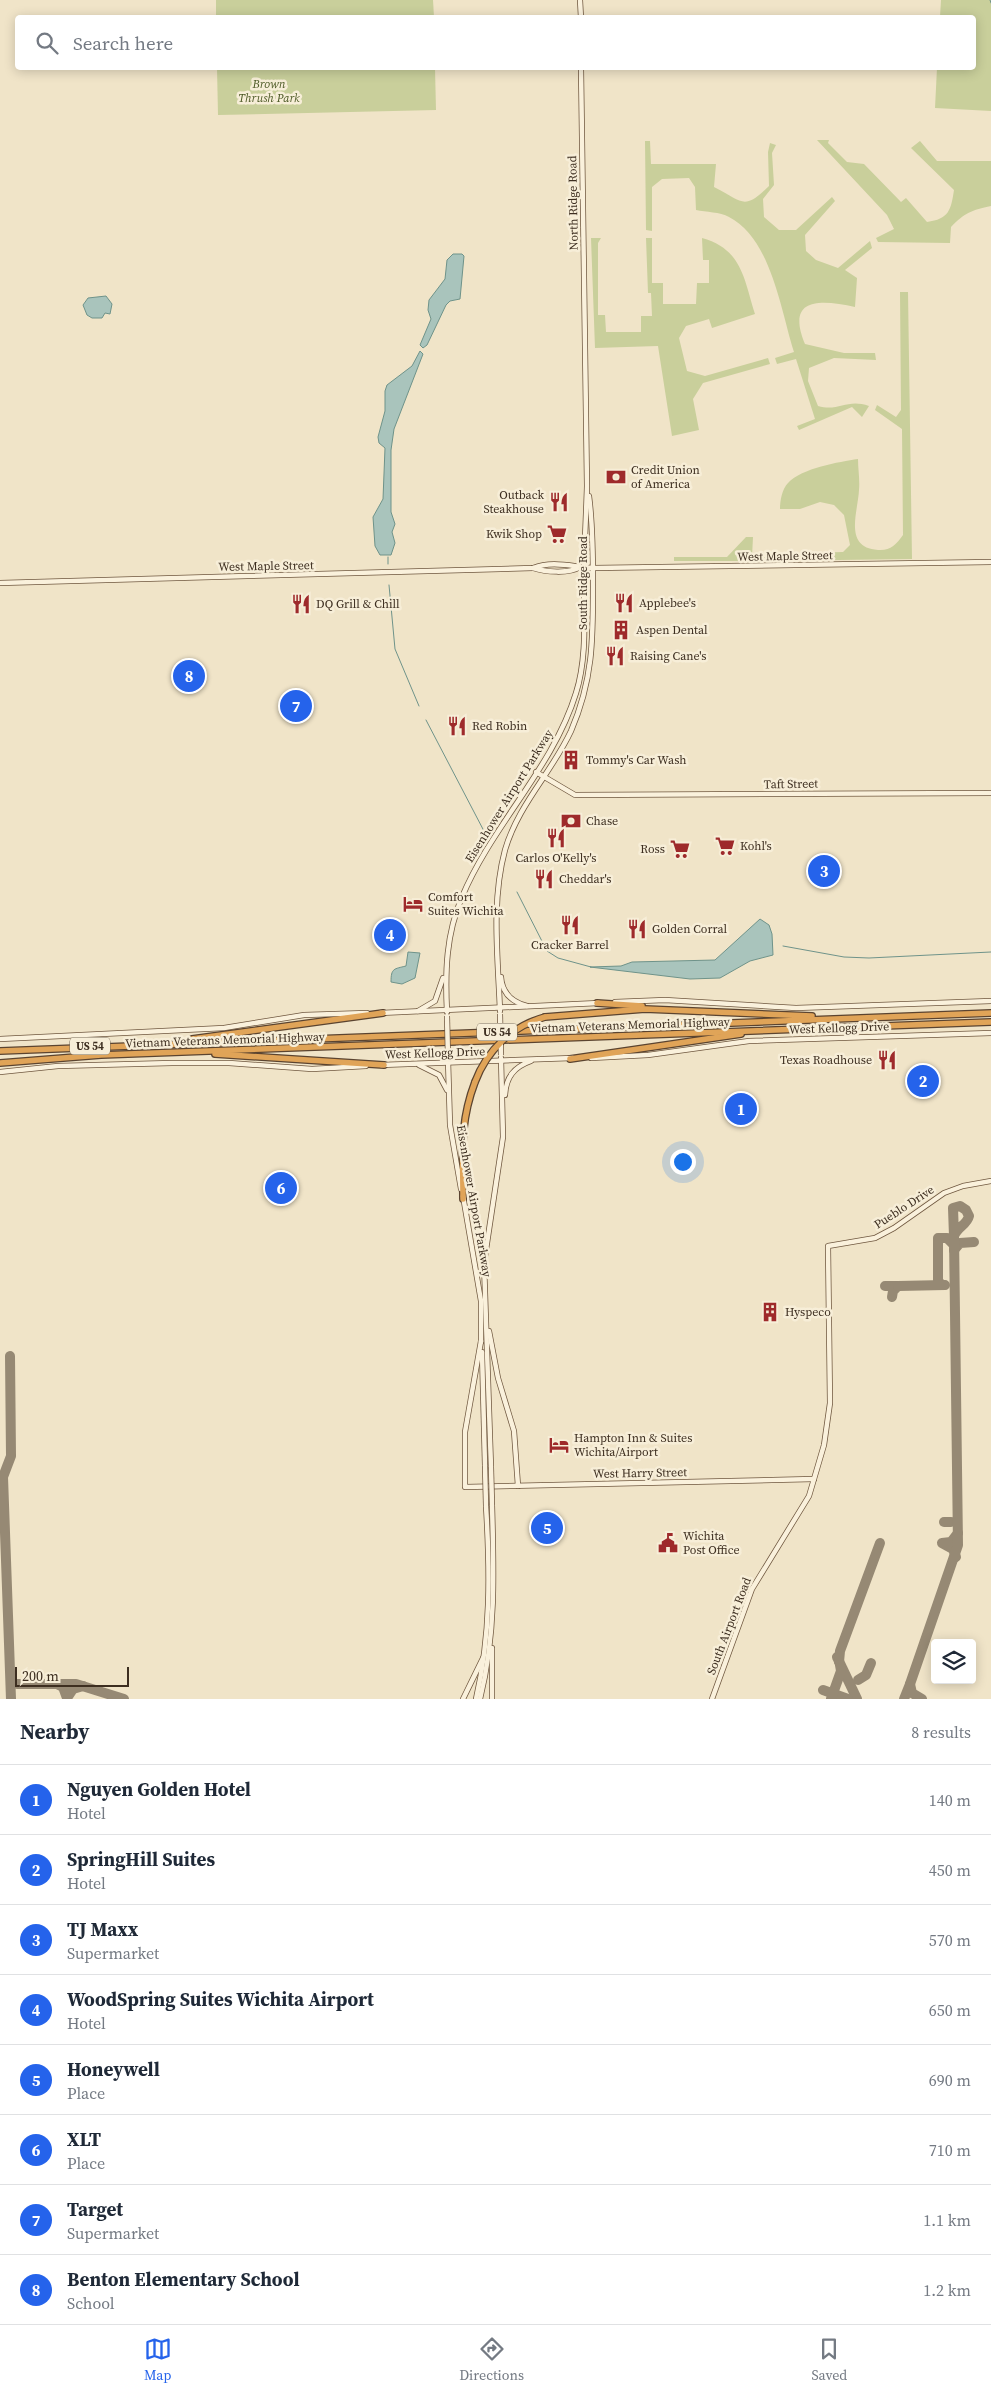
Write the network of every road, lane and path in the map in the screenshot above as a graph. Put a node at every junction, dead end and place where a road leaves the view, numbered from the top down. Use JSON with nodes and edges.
{"nodes":[{"id":1,"x":580,"y":0,"type":"edge"},
{"id":2,"x":580,"y":15,"type":"edge"},
{"id":3,"x":581,"y":70,"type":"edge"},
{"id":4,"x":585,"y":368,"type":"joint"},
{"id":5,"x":587,"y":487,"type":"junction"},
{"id":6,"x":991,"y":562,"type":"edge"},
{"id":7,"x":582,"y":567,"type":"junction"},
{"id":8,"x":593,"y":568,"type":"junction"},
{"id":9,"x":0,"y":583,"type":"edge"},
{"id":10,"x":580,"y":678,"type":"joint"},
{"id":11,"x":587,"y":679,"type":"joint"},
{"id":12,"x":536,"y":772,"type":"junction"},
{"id":13,"x":543,"y":777,"type":"junction"},
{"id":14,"x":991,"y":793,"type":"edge"},
{"id":15,"x":498,"y":956,"type":"junction"},
{"id":16,"x":446,"y":966,"type":"junction"},
{"id":17,"x":991,"y":1001,"type":"edge"},
{"id":18,"x":598,"y":1003,"type":"junction"},
{"id":19,"x":533,"y":1007,"type":"junction"},
{"id":20,"x":674,"y":1009,"type":"junction"},
{"id":21,"x":500,"y":1011,"type":"junction"},
{"id":22,"x":414,"y":1012,"type":"junction"},
{"id":23,"x":991,"y":1012,"type":"edge"},
{"id":24,"x":383,"y":1013,"type":"junction"},
{"id":25,"x":447,"y":1013,"type":"junction"},
{"id":26,"x":848,"y":1018,"type":"junction"},
{"id":27,"x":991,"y":1022,"type":"edge"},
{"id":28,"x":760,"y":1031,"type":"junction"},
{"id":29,"x":991,"y":1032,"type":"edge"},
{"id":30,"x":0,"y":1040,"type":"edge"},
{"id":31,"x":145,"y":1045,"type":"junction"},
{"id":32,"x":0,"y":1049,"type":"edge"},
{"id":33,"x":188,"y":1052,"type":"junction"},
{"id":34,"x":501,"y":1057,"type":"junction"},
{"id":35,"x":448,"y":1059,"type":"junction"},
{"id":36,"x":535,"y":1059,"type":"junction"},
{"id":37,"x":570,"y":1059,"type":"junction"},
{"id":38,"x":416,"y":1063,"type":"junction"},
{"id":39,"x":0,"y":1064,"type":"edge"},
{"id":40,"x":384,"y":1065,"type":"junction"},
{"id":41,"x":0,"y":1072,"type":"edge"},
{"id":42,"x":449,"y":1102,"type":"junction"},
{"id":43,"x":503,"y":1114,"type":"junction"},
{"id":44,"x":991,"y":1181,"type":"edge"},
{"id":45,"x":463,"y":1199,"type":"junction"},
{"id":46,"x":828,"y":1246,"type":"joint"},
{"id":47,"x":487,"y":1319,"type":"junction"},
{"id":48,"x":481,"y":1341,"type":"junction"},
{"id":49,"x":814,"y":1479,"type":"junction"},
{"id":50,"x":518,"y":1486,"type":"junction"},
{"id":51,"x":491,"y":1635,"type":"junction"},
{"id":52,"x":485,"y":1652,"type":"junction"},
{"id":53,"x":463,"y":1699,"type":"edge"},
{"id":54,"x":478,"y":1699,"type":"edge"},
{"id":55,"x":492,"y":1699,"type":"edge"},
{"id":56,"x":712,"y":1699,"type":"edge"}],
"edges":[{"from":1,"to":2,"type":"main road"},
{"from":3,"to":4,"type":"main road","name":"North Ridge Road"},
{"from":4,"to":5,"type":"main road","name":"South Ridge Road"},
{"from":5,"to":7,"type":"main road","name":"South Ridge Road"},
{"from":5,"to":8,"type":"main road","name":"South Ridge Road"},
{"from":6,"to":8,"type":"main road","name":"West Maple Street"},
{"from":7,"to":8,"type":"main road","name":"West Maple Street"},
{"from":7,"to":9,"type":"main road","name":"West Maple Street"},
{"from":7,"to":10,"type":"main road","name":"South Ridge Road"},
{"from":8,"to":11,"type":"main road","name":"South Ridge Road"},
{"from":10,"to":12,"type":"main road","name":"Eisenhower Airport Parkway"},
{"from":11,"to":13,"type":"main road","name":"Eisenhower Airport Parkway"},
{"from":12,"to":13,"type":"main road","name":"Taft Street"},
{"from":12,"to":16,"type":"main road","name":"Eisenhower Airport Parkway"},
{"from":13,"to":14,"type":"main road","name":"Taft Street"},
{"from":13,"to":15,"type":"main road","name":"Eisenhower Airport Parkway"},
{"from":15,"to":19,"type":"main road"},
{"from":15,"to":21,"type":"main road","name":"Eisenhower Airport Parkway"},
{"from":16,"to":22,"type":"main road"},
{"from":16,"to":25,"type":"main road","name":"Eisenhower Airport Parkway"},
{"from":17,"to":18,"type":"main road","name":"West Kellogg Drive"},
{"from":18,"to":19,"type":"main road","name":"West Kellogg Drive"},
{"from":18,"to":20,"type":"highway"},
{"from":19,"to":21,"type":"main road","name":"West Kellogg Drive"},
{"from":20,"to":26,"type":"highway"},
{"from":20,"to":45,"type":"highway","bridge":true},
{"from":21,"to":25,"type":"main road","name":"West Kellogg Drive"},
{"from":21,"to":34,"type":"main road","name":"Eisenhower Airport Parkway","bridge":true},
{"from":22,"to":24,"type":"main road","name":"West Kellogg Drive"},
{"from":22,"to":25,"type":"main road","name":"West Kellogg Drive"},
{"from":23,"to":26,"type":"highway","name":"Vietnam Veterans Memorial Highway","number":"US 54"},
{"from":24,"to":30,"type":"main road","name":"West Kellogg Drive"},
{"from":24,"to":31,"type":"highway"},
{"from":25,"to":35,"type":"main road","name":"Eisenhower Airport Parkway","bridge":true},
{"from":26,"to":31,"type":"highway","name":"Vietnam Veterans Memorial Highway","number":"US 54"},
{"from":27,"to":28,"type":"highway","name":"Vietnam Veterans Memorial Highway","number":"US 54"},
{"from":28,"to":33,"type":"highway","name":"Vietnam Veterans Memorial Highway","number":"US 54"},
{"from":28,"to":37,"type":"highway"},
{"from":29,"to":37,"type":"main road","name":"West Kellogg Drive"},
{"from":31,"to":32,"type":"highway","name":"Vietnam Veterans Memorial Highway","number":"US 54"},
{"from":33,"to":39,"type":"highway","name":"Vietnam Veterans Memorial Highway","number":"US 54"},
{"from":33,"to":40,"type":"highway"},
{"from":34,"to":35,"type":"main road","name":"West Kellogg Drive"},
{"from":34,"to":36,"type":"main road","name":"West Kellogg Drive"},
{"from":34,"to":43,"type":"main road","name":"Eisenhower Airport Parkway"},
{"from":35,"to":38,"type":"main road","name":"West Kellogg Drive"},
{"from":35,"to":42,"type":"main road","name":"Eisenhower Airport Parkway"},
{"from":36,"to":37,"type":"main road","name":"West Kellogg Drive"},
{"from":36,"to":43,"type":"main road"},
{"from":38,"to":40,"type":"main road","name":"West Kellogg Drive"},
{"from":38,"to":42,"type":"main road"},
{"from":40,"to":41,"type":"main road","name":"West Kellogg Drive"},
{"from":42,"to":45,"type":"main road","name":"Eisenhower Airport Parkway"},
{"from":43,"to":47,"type":"main road","name":"Eisenhower Airport Parkway"},
{"from":44,"to":46,"type":"main road","name":"Pueblo Drive"},
{"from":45,"to":48,"type":"main road","name":"Eisenhower Airport Parkway"},
{"from":46,"to":49,"type":"main road","name":"South Airport Road"},
{"from":47,"to":50,"type":"main road"},
{"from":47,"to":51,"type":"main road","name":"Eisenhower Airport Parkway","bridge":true},
{"from":48,"to":50,"type":"main road","name":"West Harry Street"},
{"from":48,"to":52,"type":"main road","name":"Eisenhower Airport Parkway","bridge":true},
{"from":49,"to":50,"type":"main road","name":"West Harry Street"},
{"from":49,"to":56,"type":"main road","name":"South Airport Road"},
{"from":51,"to":54,"type":"main road","name":"Eisenhower Airport Parkway"},
{"from":51,"to":55,"type":"main road"},
{"from":52,"to":53,"type":"main road"},
{"from":52,"to":54,"type":"main road","name":"Eisenhower Airport Parkway"}]}
